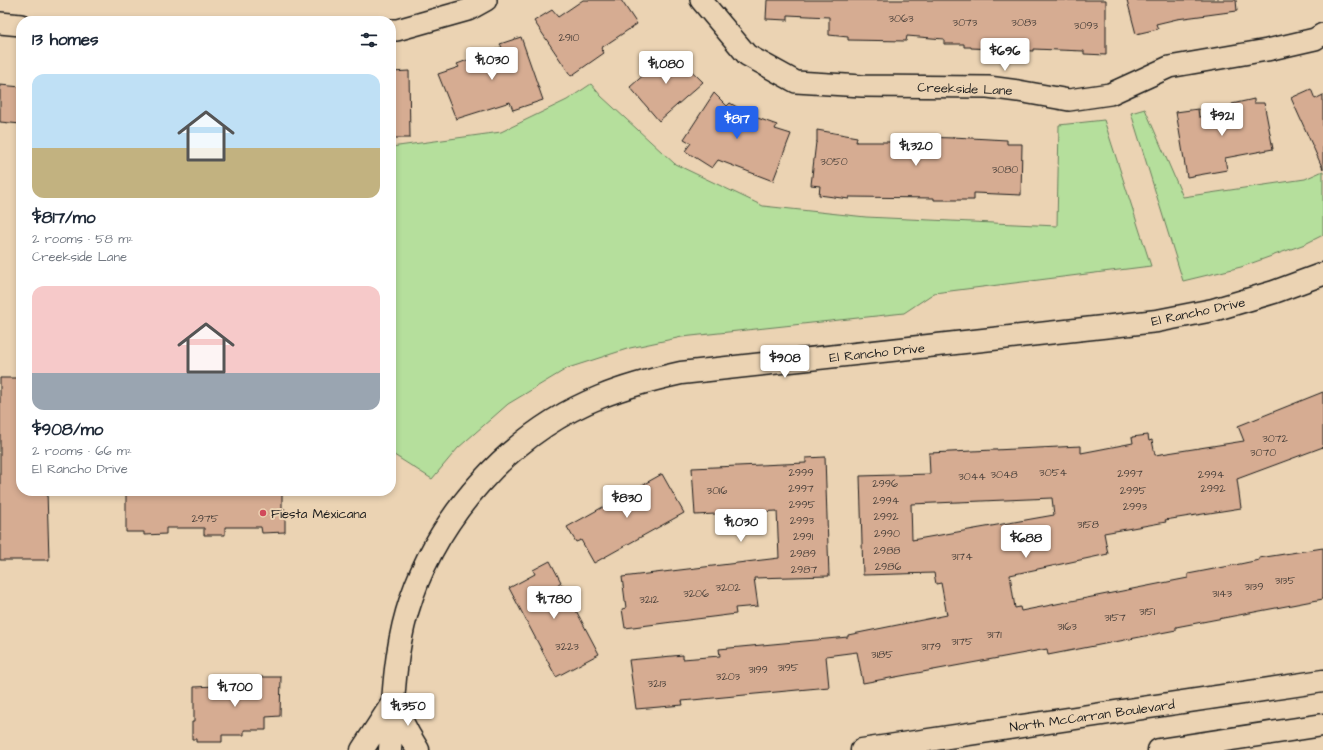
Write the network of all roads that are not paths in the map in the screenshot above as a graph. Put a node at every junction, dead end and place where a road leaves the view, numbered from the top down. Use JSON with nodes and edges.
{"nodes":[{"id":1,"x":486,"y":0,"type":"edge"},
{"id":2,"x":701,"y":0,"type":"edge"},
{"id":3,"x":0,"y":23,"type":"edge"},
{"id":4,"x":16,"y":25,"type":"edge"},
{"id":5,"x":396,"y":30,"type":"edge"},
{"id":6,"x":1323,"y":34,"type":"edge"},
{"id":7,"x":1323,"y":274,"type":"edge"},
{"id":8,"x":1323,"y":680,"type":"edge"},
{"id":9,"x":393,"y":703,"type":"junction"},
{"id":10,"x":1323,"y":725,"type":"edge"},
{"id":11,"x":362,"y":750,"type":"edge"},
{"id":12,"x":390,"y":750,"type":"edge"},
{"id":13,"x":418,"y":750,"type":"edge"},
{"id":14,"x":862,"y":750,"type":"edge"},
{"id":15,"x":1159,"y":750,"type":"edge"}],
"edges":[{"from":1,"to":5,"type":"street"},
{"from":2,"to":6,"type":"street","name":"Creekside Lane"},
{"from":3,"to":4,"type":"street"},
{"from":7,"to":9,"type":"main road","name":"El Rancho Drive"},
{"from":8,"to":14,"type":"main road","name":"North McCarran Boulevard"},
{"from":9,"to":11,"type":"main road"},
{"from":9,"to":12,"type":"main road","name":"El Rancho Drive"},
{"from":9,"to":13,"type":"main road"},
{"from":10,"to":15,"type":"main road"}]}
